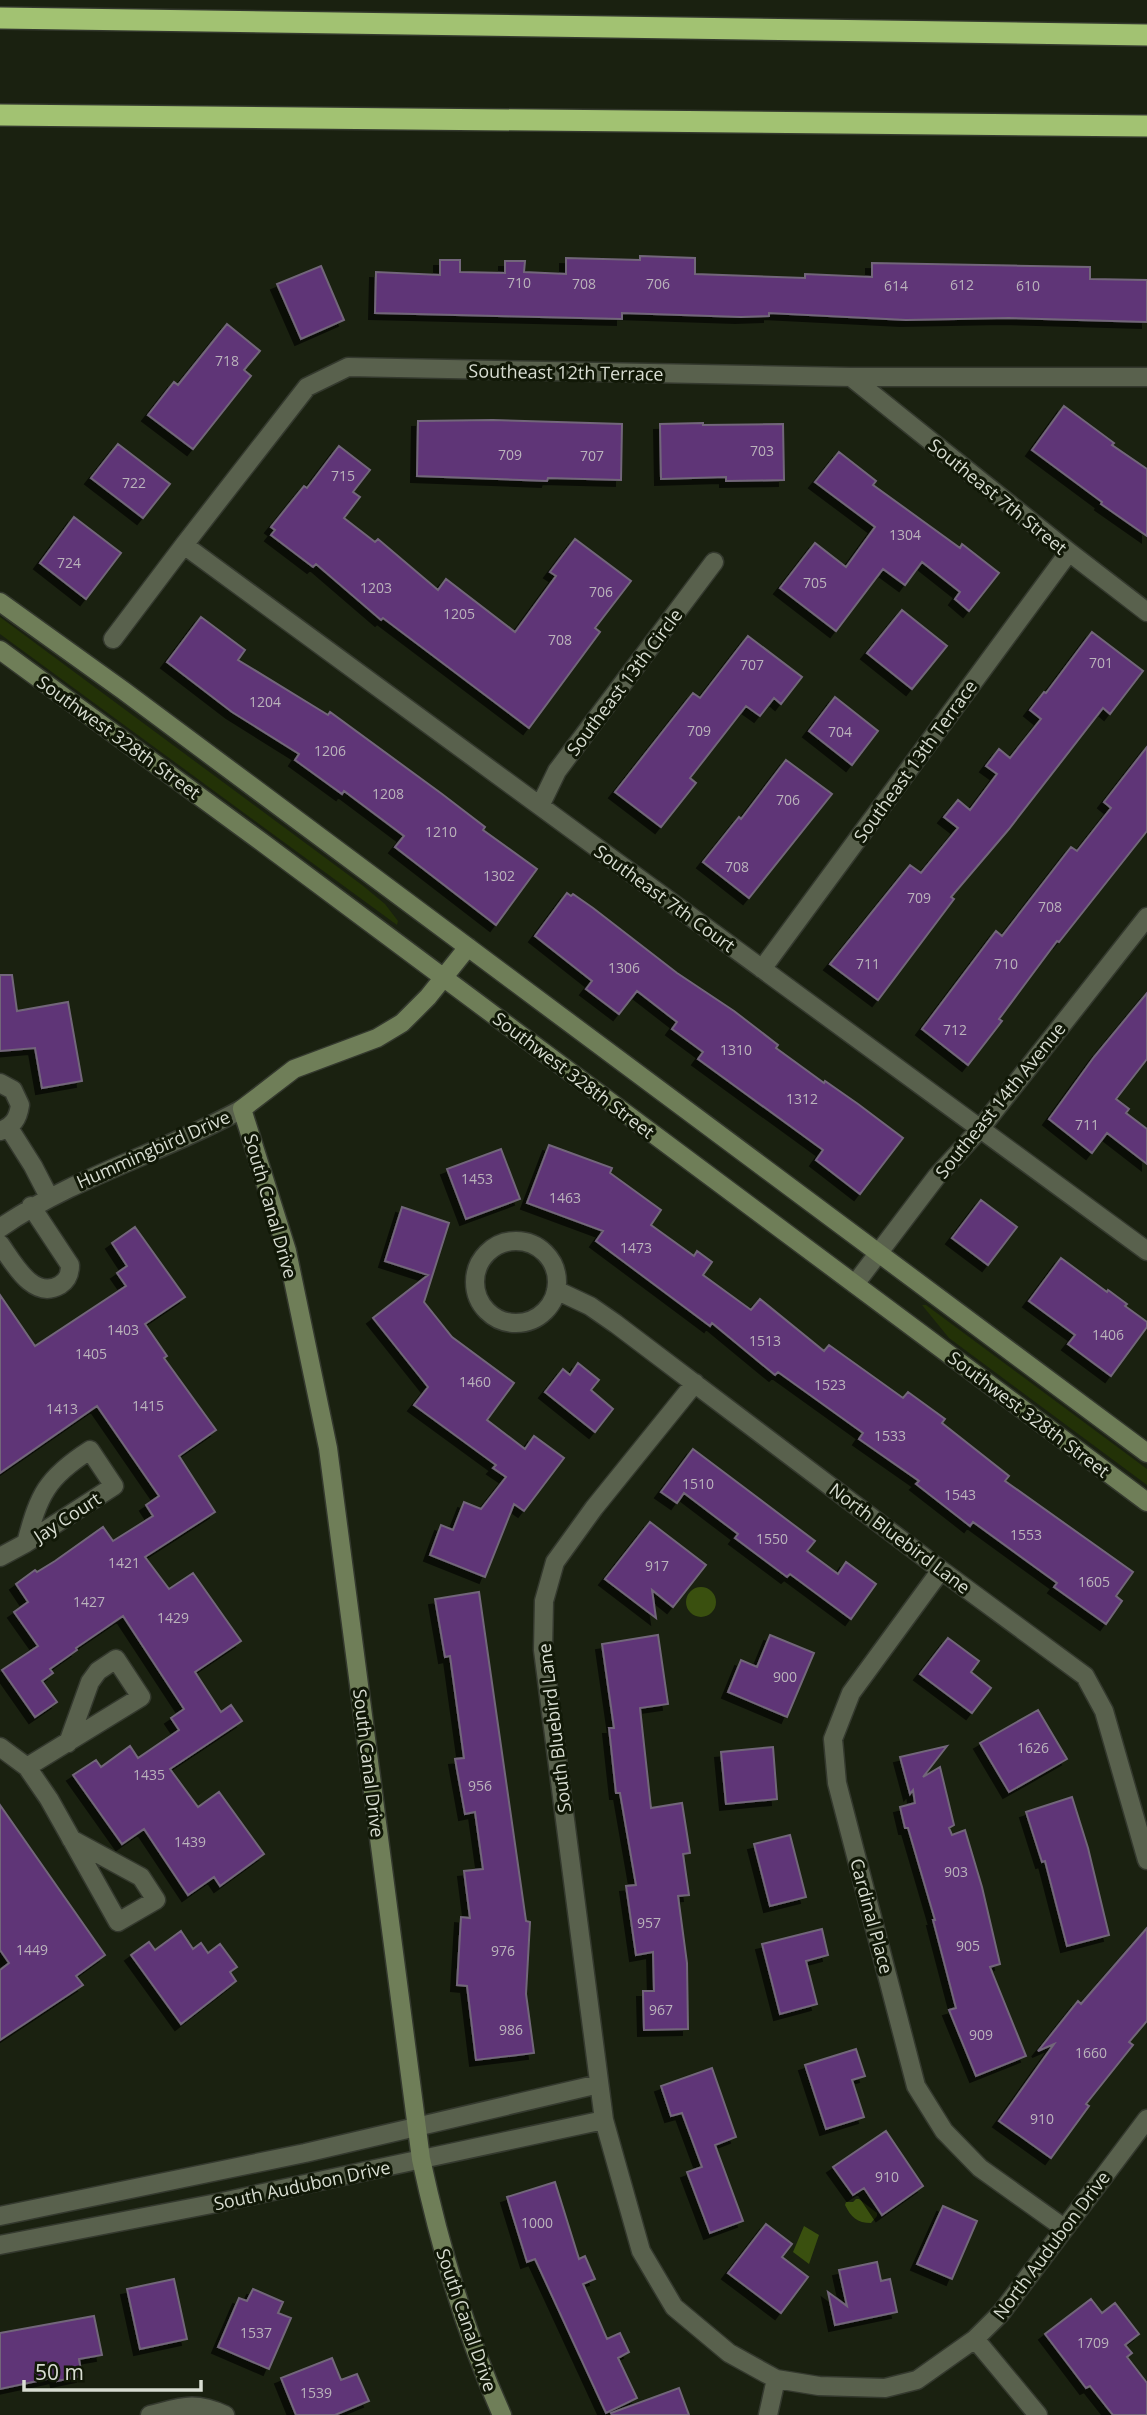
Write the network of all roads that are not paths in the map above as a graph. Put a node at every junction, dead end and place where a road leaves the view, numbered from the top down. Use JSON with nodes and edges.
{"nodes":[{"id":1,"x":0,"y":18,"type":"edge"},
{"id":2,"x":1147,"y":35,"type":"edge"},
{"id":3,"x":0,"y":115,"type":"edge"},
{"id":4,"x":1147,"y":126,"type":"edge"},
{"id":5,"x":851,"y":377,"type":"junction"},
{"id":6,"x":1147,"y":377,"type":"edge"},
{"id":7,"x":184,"y":545,"type":"junction"},
{"id":8,"x":1069,"y":552,"type":"junction"},
{"id":9,"x":714,"y":562,"type":"dead end"},
{"id":10,"x":0,"y":602,"type":"edge"},
{"id":11,"x":1147,"y":612,"type":"edge"},
{"id":12,"x":113,"y":639,"type":"dead end"},
{"id":13,"x":0,"y":650,"type":"edge"},
{"id":14,"x":540,"y":806,"type":"junction"},
{"id":15,"x":1147,"y":917,"type":"edge"},
{"id":16,"x":468,"y":947,"type":"junction"},
{"id":17,"x":762,"y":969,"type":"junction"},
{"id":18,"x":444,"y":978,"type":"junction"},
{"id":19,"x":0,"y":1083,"type":"edge"},
{"id":20,"x":242,"y":1108,"type":"junction"},
{"id":21,"x":4,"y":1129,"type":"edge"},
{"id":22,"x":981,"y":1129,"type":"junction"},
{"id":23,"x":49,"y":1197,"type":"junction"},
{"id":24,"x":31,"y":1206,"type":"junction"},
{"id":25,"x":0,"y":1228,"type":"edge"},
{"id":26,"x":0,"y":1244,"type":"edge"},
{"id":27,"x":1147,"y":1251,"type":"edge"},
{"id":28,"x":879,"y":1252,"type":"junction"},
{"id":29,"x":855,"y":1284,"type":"junction"},
{"id":30,"x":556,"y":1290,"type":"junction"},
{"id":31,"x":695,"y":1384,"type":"junction"},
{"id":32,"x":1147,"y":1453,"type":"edge"},
{"id":33,"x":1147,"y":1502,"type":"edge"},
{"id":34,"x":26,"y":1543,"type":"junction"},
{"id":35,"x":0,"y":1557,"type":"edge"},
{"id":36,"x":941,"y":1570,"type":"junction"},
{"id":37,"x":68,"y":1743,"type":"junction"},
{"id":38,"x":0,"y":1747,"type":"edge"},
{"id":39,"x":27,"y":1767,"type":"junction"},
{"id":40,"x":71,"y":1839,"type":"junction"},
{"id":41,"x":1147,"y":1860,"type":"edge"},
{"id":42,"x":599,"y":2084,"type":"junction"},
{"id":43,"x":1147,"y":2119,"type":"edge"},
{"id":44,"x":604,"y":2120,"type":"junction"},
{"id":45,"x":417,"y":2128,"type":"junction"},
{"id":46,"x":421,"y":2159,"type":"junction"},
{"id":47,"x":0,"y":2216,"type":"edge"},
{"id":48,"x":1064,"y":2228,"type":"junction"},
{"id":49,"x":0,"y":2245,"type":"edge"},
{"id":50,"x":975,"y":2339,"type":"junction"},
{"id":51,"x":776,"y":2379,"type":"junction"},
{"id":52,"x":150,"y":2415,"type":"edge"},
{"id":53,"x":225,"y":2415,"type":"edge"},
{"id":54,"x":502,"y":2415,"type":"edge"},
{"id":55,"x":768,"y":2415,"type":"edge"},
{"id":56,"x":1038,"y":2415,"type":"edge"}],
"edges":[{"from":1,"to":2,"type":"highway"},
{"from":3,"to":4,"type":"highway"},
{"from":5,"to":6,"type":"street","name":"Southeast 12th Terrace"},
{"from":5,"to":7,"type":"street","name":"Southeast 12th Terrace"},
{"from":5,"to":8,"type":"street","name":"Southeast 7th Street"},
{"from":7,"to":12,"type":"street","name":"Southeast 12th Terrace"},
{"from":7,"to":14,"type":"street","name":"Southeast 7th Court"},
{"from":8,"to":11,"type":"street","name":"Southeast 7th Street"},
{"from":8,"to":17,"type":"street","name":"Southeast 13th Terrace"},
{"from":9,"to":14,"type":"street","name":"Southeast 13th Circle"},
{"from":10,"to":16,"type":"street"},
{"from":13,"to":18,"type":"street","name":"Southwest 328th Street"},
{"from":14,"to":17,"type":"street","name":"Southeast 7th Court"},
{"from":15,"to":22,"type":"street","name":"Southeast 14th Avenue"},
{"from":16,"to":18,"type":"street","name":"Hummingbird Drive"},
{"from":16,"to":28,"type":"street"},
{"from":17,"to":22,"type":"street","name":"Southeast 7th Court"},
{"from":18,"to":20,"type":"street","name":"Hummingbird Drive"},
{"from":18,"to":29,"type":"street","name":"Southwest 328th Street"},
{"from":19,"to":21,"type":"street"},
{"from":20,"to":23,"type":"street","name":"Hummingbird Drive"},
{"from":20,"to":45,"type":"street","name":"South Canal Drive"},
{"from":21,"to":23,"type":"street"},
{"from":22,"to":27,"type":"street","name":"Southeast 7th Court"},
{"from":22,"to":28,"type":"street","name":"Southeast 14th Avenue"},
{"from":23,"to":24,"type":"street","name":"Hummingbird Drive"},
{"from":24,"to":25,"type":"street","name":"Hummingbird Drive"},
{"from":24,"to":26,"type":"street"},
{"from":28,"to":29,"type":"street","name":"Southeast 14th Avenue"},
{"from":28,"to":32,"type":"street"},
{"from":29,"to":33,"type":"street","name":"Southwest 328th Street"},
{"from":30,"to":30,"type":"street"},
{"from":30,"to":31,"type":"street","name":"North Bluebird Lane"},
{"from":31,"to":36,"type":"street","name":"North Bluebird Lane"},
{"from":31,"to":42,"type":"street","name":"South Bluebird Lane"},
{"from":34,"to":34,"type":"street","name":"Jay Court"},
{"from":34,"to":35,"type":"street","name":"Jay Court"},
{"from":36,"to":41,"type":"street","name":"North Bluebird Lane"},
{"from":36,"to":48,"type":"street","name":"Cardinal Place"},
{"from":37,"to":37,"type":"street"},
{"from":37,"to":39,"type":"street"},
{"from":38,"to":39,"type":"street"},
{"from":39,"to":40,"type":"street"},
{"from":40,"to":40,"type":"street"},
{"from":42,"to":44,"type":"street","name":"South Bluebird Lane"},
{"from":42,"to":45,"type":"street","name":"South Audubon Drive"},
{"from":43,"to":48,"type":"street","name":"North Audubon Drive"},
{"from":44,"to":46,"type":"street","name":"South Audubon Drive"},
{"from":44,"to":51,"type":"street","name":"North Audubon Drive"},
{"from":45,"to":46,"type":"street","name":"South Canal Drive"},
{"from":45,"to":47,"type":"street","name":"South Audubon Drive"},
{"from":46,"to":49,"type":"street","name":"South Audubon Drive"},
{"from":46,"to":54,"type":"street","name":"South Canal Drive"},
{"from":48,"to":50,"type":"street","name":"North Audubon Drive"},
{"from":50,"to":51,"type":"street","name":"North Audubon Drive"},
{"from":50,"to":56,"type":"street"},
{"from":51,"to":55,"type":"street"},
{"from":52,"to":53,"type":"street"}]}
